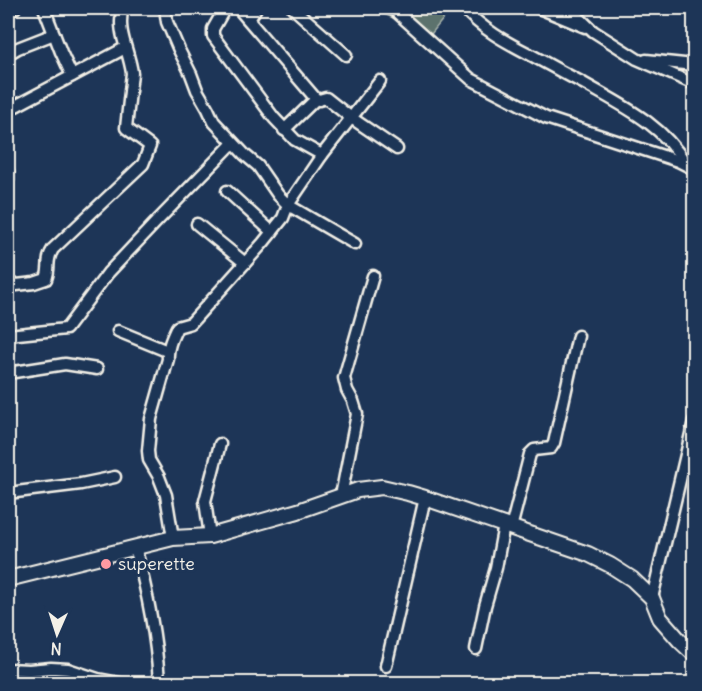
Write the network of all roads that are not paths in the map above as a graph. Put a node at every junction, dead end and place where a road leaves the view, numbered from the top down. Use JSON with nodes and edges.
{"nodes":[{"id":1,"x":15,"y":8,"type":"edge"},
{"id":2,"x":44,"y":8,"type":"edge"},
{"id":3,"x":123,"y":8,"type":"edge"},
{"id":4,"x":165,"y":8,"type":"edge"},
{"id":5,"x":225,"y":8,"type":"edge"},
{"id":6,"x":237,"y":8,"type":"edge"},
{"id":7,"x":256,"y":8,"type":"edge"},
{"id":8,"x":293,"y":8,"type":"edge"},
{"id":9,"x":392,"y":8,"type":"edge"},
{"id":10,"x":464,"y":8,"type":"edge"},
{"id":11,"x":539,"y":8,"type":"edge"},
{"id":12,"x":569,"y":8,"type":"edge"},
{"id":13,"x":8,"y":12,"type":"edge"},
{"id":14,"x":249,"y":20,"type":"junction"},
{"id":15,"x":593,"y":31,"type":"junction"},
{"id":16,"x":54,"y":34,"type":"junction"},
{"id":17,"x":126,"y":48,"type":"junction"},
{"id":18,"x":8,"y":54,"type":"edge"},
{"id":19,"x":346,"y":55,"type":"dead end"},
{"id":20,"x":637,"y":59,"type":"junction"},
{"id":21,"x":694,"y":65,"type":"edge"},
{"id":22,"x":72,"y":76,"type":"junction"},
{"id":23,"x":380,"y":81,"type":"dead end"},
{"id":24,"x":694,"y":84,"type":"edge"},
{"id":25,"x":316,"y":99,"type":"junction"},
{"id":26,"x":8,"y":110,"type":"edge"},
{"id":27,"x":350,"y":117,"type":"junction"},
{"id":28,"x":284,"y":130,"type":"junction"},
{"id":29,"x":233,"y":143,"type":"junction"},
{"id":30,"x":397,"y":149,"type":"dead end"},
{"id":31,"x":322,"y":155,"type":"junction"},
{"id":32,"x":690,"y":167,"type":"edge"},
{"id":33,"x":8,"y":171,"type":"edge"},
{"id":34,"x":8,"y":180,"type":"edge"},
{"id":35,"x":227,"y":191,"type":"dead end"},
{"id":36,"x":288,"y":205,"type":"junction"},
{"id":37,"x":197,"y":224,"type":"dead end"},
{"id":38,"x":272,"y":232,"type":"junction"},
{"id":39,"x":356,"y":244,"type":"dead end"},
{"id":40,"x":245,"y":263,"type":"junction"},
{"id":41,"x":373,"y":276,"type":"dead end"},
{"id":42,"x":8,"y":286,"type":"edge"},
{"id":43,"x":118,"y":331,"type":"dead end"},
{"id":44,"x":8,"y":335,"type":"edge"},
{"id":45,"x":578,"y":336,"type":"dead end"},
{"id":46,"x":167,"y":351,"type":"junction"},
{"id":47,"x":97,"y":369,"type":"dead end"},
{"id":48,"x":8,"y":373,"type":"edge"},
{"id":49,"x":694,"y":421,"type":"edge"},
{"id":50,"x":220,"y":444,"type":"dead end"},
{"id":51,"x":115,"y":477,"type":"dead end"},
{"id":52,"x":8,"y":493,"type":"edge"},
{"id":53,"x":341,"y":496,"type":"junction"},
{"id":54,"x":425,"y":498,"type":"junction"},
{"id":55,"x":508,"y":526,"type":"junction"},
{"id":56,"x":210,"y":536,"type":"junction"},
{"id":57,"x":173,"y":538,"type":"junction"},
{"id":58,"x":135,"y":547,"type":"junction"},
{"id":59,"x":8,"y":579,"type":"edge"},
{"id":60,"x":652,"y":598,"type":"junction"},
{"id":61,"x":476,"y":649,"type":"dead end"},
{"id":62,"x":694,"y":652,"type":"edge"},
{"id":63,"x":386,"y":666,"type":"dead end"},
{"id":64,"x":8,"y":669,"type":"edge"},
{"id":65,"x":125,"y":684,"type":"edge"},
{"id":66,"x":154,"y":684,"type":"edge"}],
"edges":[{"from":1,"to":13,"type":"street"},
{"from":2,"to":16,"type":"street"},
{"from":3,"to":17,"type":"street"},
{"from":4,"to":29,"type":"street"},
{"from":5,"to":28,"type":"street"},
{"from":6,"to":14,"type":"street"},
{"from":7,"to":14,"type":"street"},
{"from":8,"to":19,"type":"street"},
{"from":9,"to":32,"type":"street"},
{"from":10,"to":32,"type":"street"},
{"from":11,"to":15,"type":"street"},
{"from":12,"to":15,"type":"street"},
{"from":14,"to":25,"type":"street"},
{"from":15,"to":20,"type":"street"},
{"from":16,"to":18,"type":"street"},
{"from":16,"to":22,"type":"street"},
{"from":17,"to":22,"type":"street"},
{"from":17,"to":42,"type":"street"},
{"from":20,"to":21,"type":"street"},
{"from":20,"to":24,"type":"street"},
{"from":22,"to":26,"type":"street"},
{"from":23,"to":27,"type":"street"},
{"from":25,"to":27,"type":"street"},
{"from":25,"to":28,"type":"street"},
{"from":27,"to":30,"type":"street"},
{"from":27,"to":31,"type":"street"},
{"from":28,"to":31,"type":"street"},
{"from":29,"to":36,"type":"street"},
{"from":29,"to":44,"type":"street"},
{"from":31,"to":36,"type":"street"},
{"from":33,"to":34,"type":"street"},
{"from":35,"to":38,"type":"street"},
{"from":36,"to":38,"type":"street"},
{"from":36,"to":39,"type":"street"},
{"from":37,"to":40,"type":"street"},
{"from":38,"to":40,"type":"street"},
{"from":40,"to":46,"type":"street"},
{"from":41,"to":53,"type":"street"},
{"from":43,"to":46,"type":"street"},
{"from":45,"to":55,"type":"street"},
{"from":46,"to":57,"type":"street"},
{"from":47,"to":48,"type":"street"},
{"from":49,"to":60,"type":"street"},
{"from":50,"to":56,"type":"street"},
{"from":51,"to":52,"type":"street"},
{"from":53,"to":54,"type":"street"},
{"from":53,"to":56,"type":"street"},
{"from":54,"to":55,"type":"street"},
{"from":54,"to":63,"type":"street"},
{"from":55,"to":60,"type":"street"},
{"from":55,"to":61,"type":"street"},
{"from":56,"to":57,"type":"street"},
{"from":57,"to":58,"type":"street"},
{"from":58,"to":59,"type":"street"},
{"from":58,"to":66,"type":"street"},
{"from":60,"to":62,"type":"street"},
{"from":64,"to":65,"type":"street"}]}
